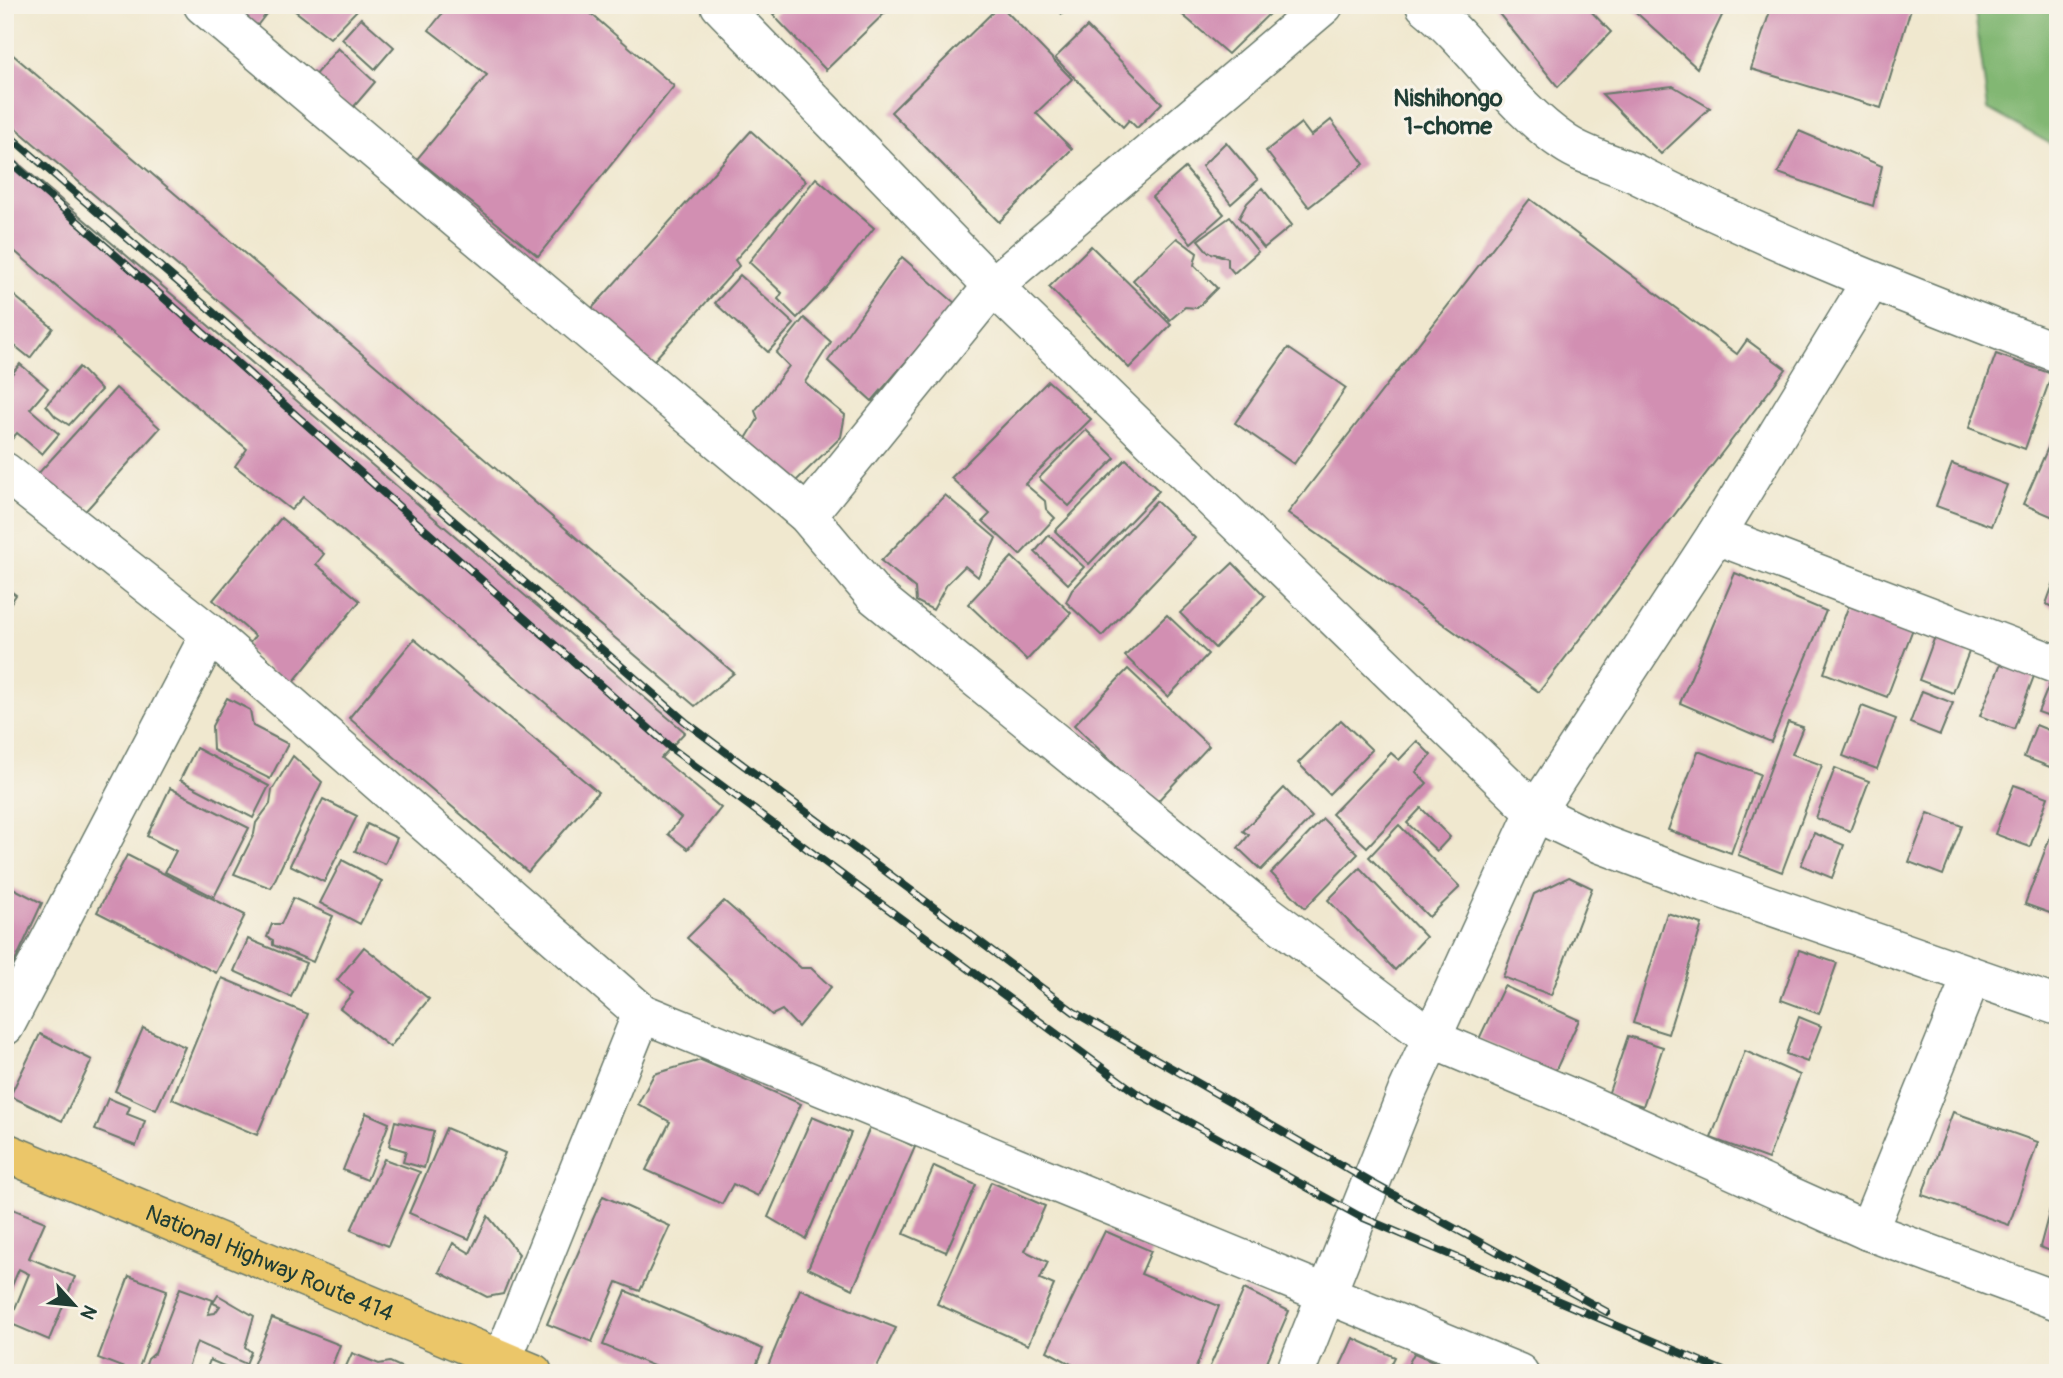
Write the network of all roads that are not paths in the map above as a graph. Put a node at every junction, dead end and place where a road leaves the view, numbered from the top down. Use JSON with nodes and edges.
{"nodes":[{"id":1,"x":203,"y":5,"type":"edge"},
{"id":2,"x":720,"y":5,"type":"edge"},
{"id":3,"x":1324,"y":5,"type":"edge"},
{"id":4,"x":1425,"y":5,"type":"edge"},
{"id":5,"x":1871,"y":281,"type":"junction"},
{"id":6,"x":993,"y":286,"type":"junction"},
{"id":7,"x":2058,"y":353,"type":"edge"},
{"id":8,"x":5,"y":472,"type":"edge"},
{"id":9,"x":807,"y":515,"type":"junction"},
{"id":10,"x":1716,"y":535,"type":"junction"},
{"id":11,"x":210,"y":634,"type":"junction"},
{"id":12,"x":2058,"y":665,"type":"edge"},
{"id":13,"x":1535,"y":812,"type":"junction"},
{"id":14,"x":1971,"y":978,"type":"junction"},
{"id":15,"x":2058,"y":1006,"type":"edge"},
{"id":16,"x":642,"y":1013,"type":"junction"},
{"id":17,"x":5,"y":1026,"type":"edge"},
{"id":18,"x":1434,"y":1040,"type":"junction"},
{"id":19,"x":5,"y":1152,"type":"edge"},
{"id":20,"x":1868,"y":1231,"type":"junction"},
{"id":21,"x":1326,"y":1293,"type":"junction"},
{"id":22,"x":2058,"y":1301,"type":"edge"},
{"id":23,"x":511,"y":1368,"type":"edge"},
{"id":24,"x":1296,"y":1373,"type":"edge"},
{"id":25,"x":1519,"y":1373,"type":"edge"}],
"edges":[{"from":1,"to":9,"type":"street"},
{"from":2,"to":6,"type":"street"},
{"from":3,"to":6,"type":"street"},
{"from":4,"to":5,"type":"street"},
{"from":5,"to":7,"type":"street"},
{"from":5,"to":10,"type":"street"},
{"from":6,"to":9,"type":"street"},
{"from":6,"to":13,"type":"street"},
{"from":8,"to":11,"type":"street"},
{"from":9,"to":18,"type":"street"},
{"from":10,"to":12,"type":"street"},
{"from":10,"to":13,"type":"street"},
{"from":11,"to":16,"type":"street"},
{"from":11,"to":17,"type":"street"},
{"from":13,"to":14,"type":"street"},
{"from":13,"to":18,"type":"street"},
{"from":14,"to":15,"type":"street"},
{"from":14,"to":20,"type":"street"},
{"from":16,"to":21,"type":"street"},
{"from":16,"to":23,"type":"street"},
{"from":18,"to":20,"type":"street"},
{"from":18,"to":21,"type":"street"},
{"from":19,"to":23,"type":"highway","name":"National Highway Route 414"},
{"from":20,"to":22,"type":"street"},
{"from":21,"to":24,"type":"street"},
{"from":21,"to":25,"type":"street"}]}
